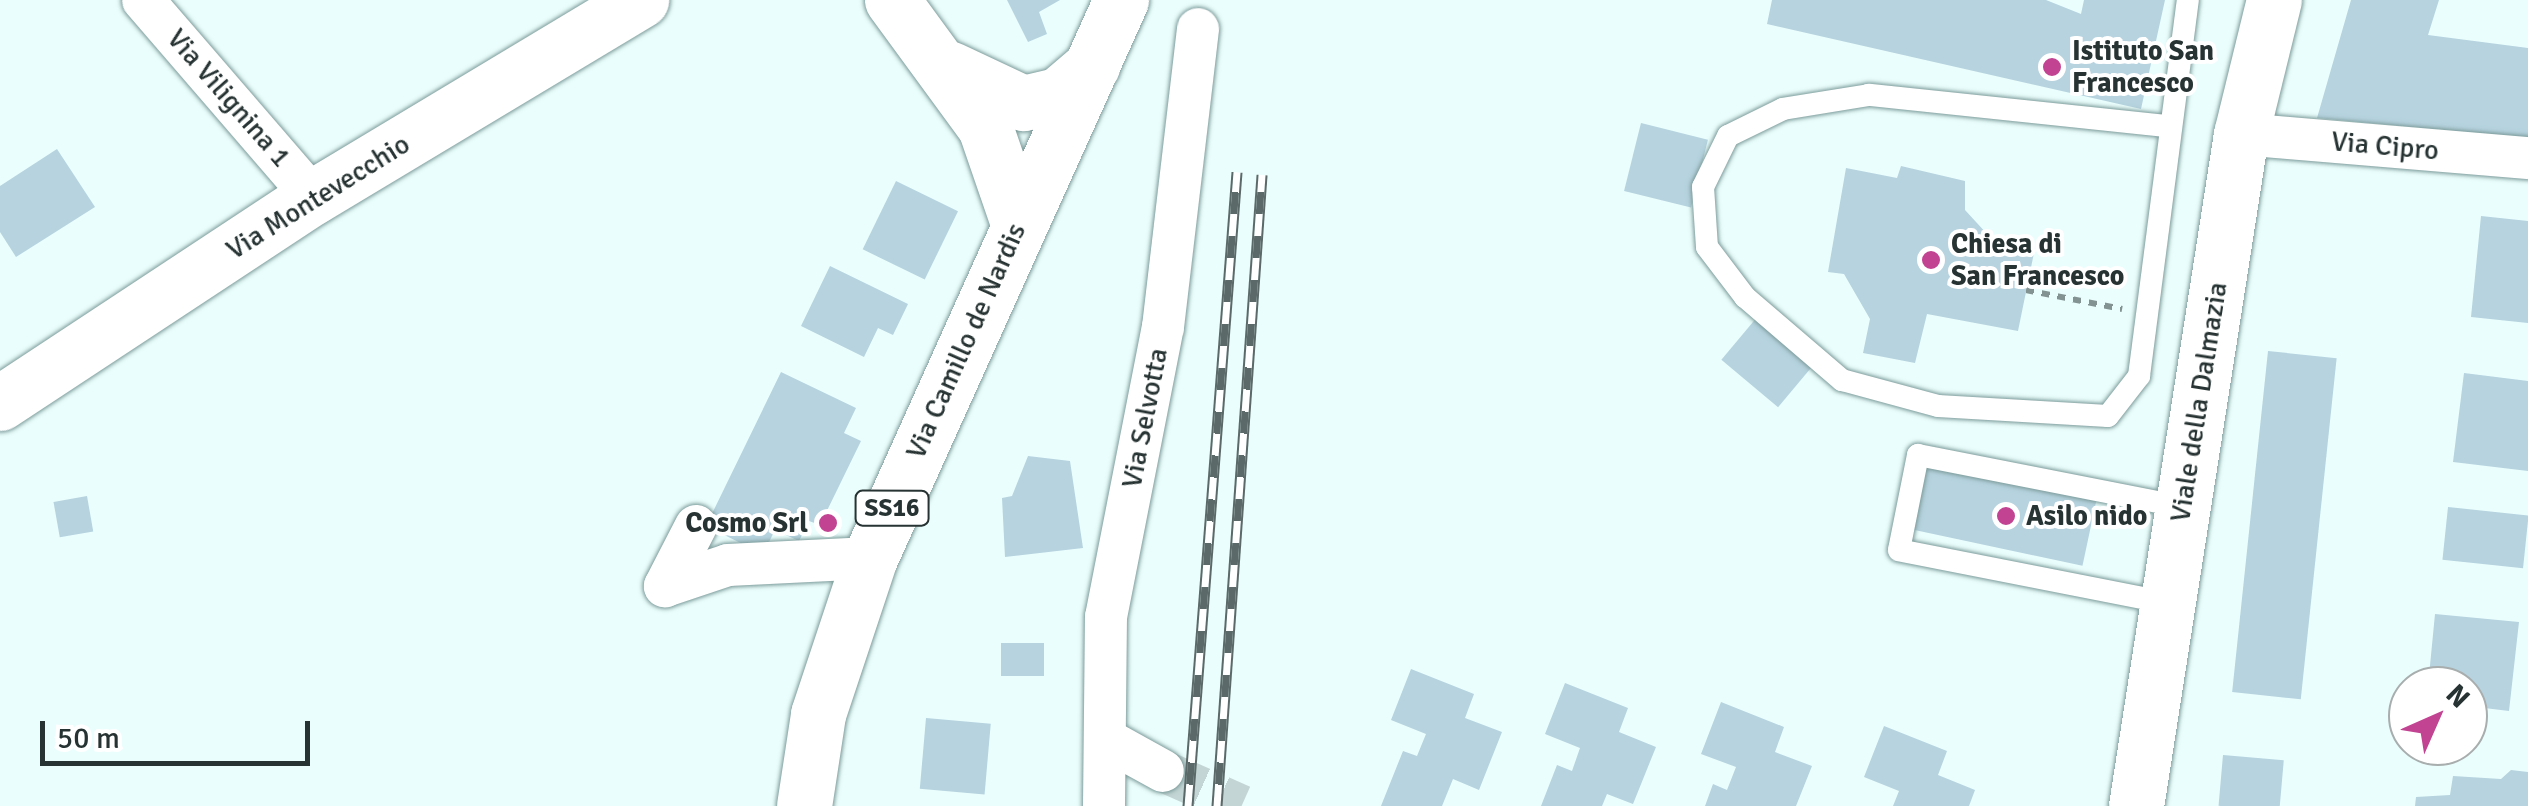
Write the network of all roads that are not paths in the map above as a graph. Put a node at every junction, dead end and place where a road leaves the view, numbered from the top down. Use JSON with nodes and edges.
{"nodes":[{"id":1,"x":144,"y":0,"type":"edge"},
{"id":2,"x":641,"y":0,"type":"edge"},
{"id":3,"x":892,"y":0,"type":"edge"},
{"id":4,"x":1120,"y":0,"type":"edge"},
{"id":5,"x":2188,"y":0,"type":"edge"},
{"id":6,"x":2274,"y":0,"type":"edge"},
{"id":7,"x":1198,"y":28,"type":"dead end"},
{"id":8,"x":1092,"y":66,"type":"junction"},
{"id":9,"x":950,"y":70,"type":"junction"},
{"id":10,"x":2166,"y":126,"type":"junction"},
{"id":11,"x":2241,"y":134,"type":"junction"},
{"id":12,"x":1051,"y":152,"type":"junction"},
{"id":13,"x":2528,"y":158,"type":"edge"},
{"id":14,"x":314,"y":197,"type":"junction"},
{"id":15,"x":1018,"y":223,"type":"junction"},
{"id":16,"x":0,"y":404,"type":"edge"},
{"id":17,"x":2183,"y":507,"type":"junction"},
{"id":18,"x":696,"y":526,"type":"dead end"},
{"id":19,"x":870,"y":558,"type":"junction"},
{"id":20,"x":2168,"y":603,"type":"junction"},
{"id":21,"x":1105,"y":739,"type":"junction"},
{"id":22,"x":1164,"y":771,"type":"tunnel mouth"},
{"id":23,"x":804,"y":806,"type":"edge"},
{"id":24,"x":1104,"y":806,"type":"edge"},
{"id":25,"x":2136,"y":806,"type":"edge"}],
"edges":[{"from":1,"to":14,"type":"street","name":"Via Vilignina 1"},
{"from":2,"to":14,"type":"street","name":"Via Montevecchio"},
{"from":3,"to":9,"type":"street"},
{"from":4,"to":8,"type":"street","name":"Via Camillo de Nardis","number":"SS16"},
{"from":5,"to":10,"type":"lane"},
{"from":6,"to":11,"type":"street","name":"Viale della Dalmazia"},
{"from":7,"to":21,"type":"street","name":"Via Selvotta"},
{"from":8,"to":9,"type":"street"},
{"from":8,"to":12,"type":"street","name":"Via Camillo de Nardis","number":"SS16"},
{"from":9,"to":12,"type":"street"},
{"from":9,"to":15,"type":"street"},
{"from":10,"to":10,"type":"lane"},
{"from":11,"to":13,"type":"street","name":"Via Cipro"},
{"from":11,"to":17,"type":"street","name":"Viale della Dalmazia"},
{"from":12,"to":15,"type":"street","name":"Via Camillo de Nardis","number":"SS16"},
{"from":14,"to":16,"type":"street","name":"Via Montevecchio"},
{"from":15,"to":19,"type":"street","name":"Via Camillo de Nardis","number":"SS16"},
{"from":17,"to":20,"type":"street","name":"Viale della Dalmazia"},
{"from":17,"to":20,"type":"lane"},
{"from":18,"to":19,"type":"street"},
{"from":19,"to":23,"type":"street","name":"Via Camillo de Nardis","number":"SS16"},
{"from":20,"to":25,"type":"street","name":"Viale della Dalmazia"},
{"from":21,"to":22,"type":"street"},
{"from":21,"to":24,"type":"street","name":"Via Selvotta"}]}
